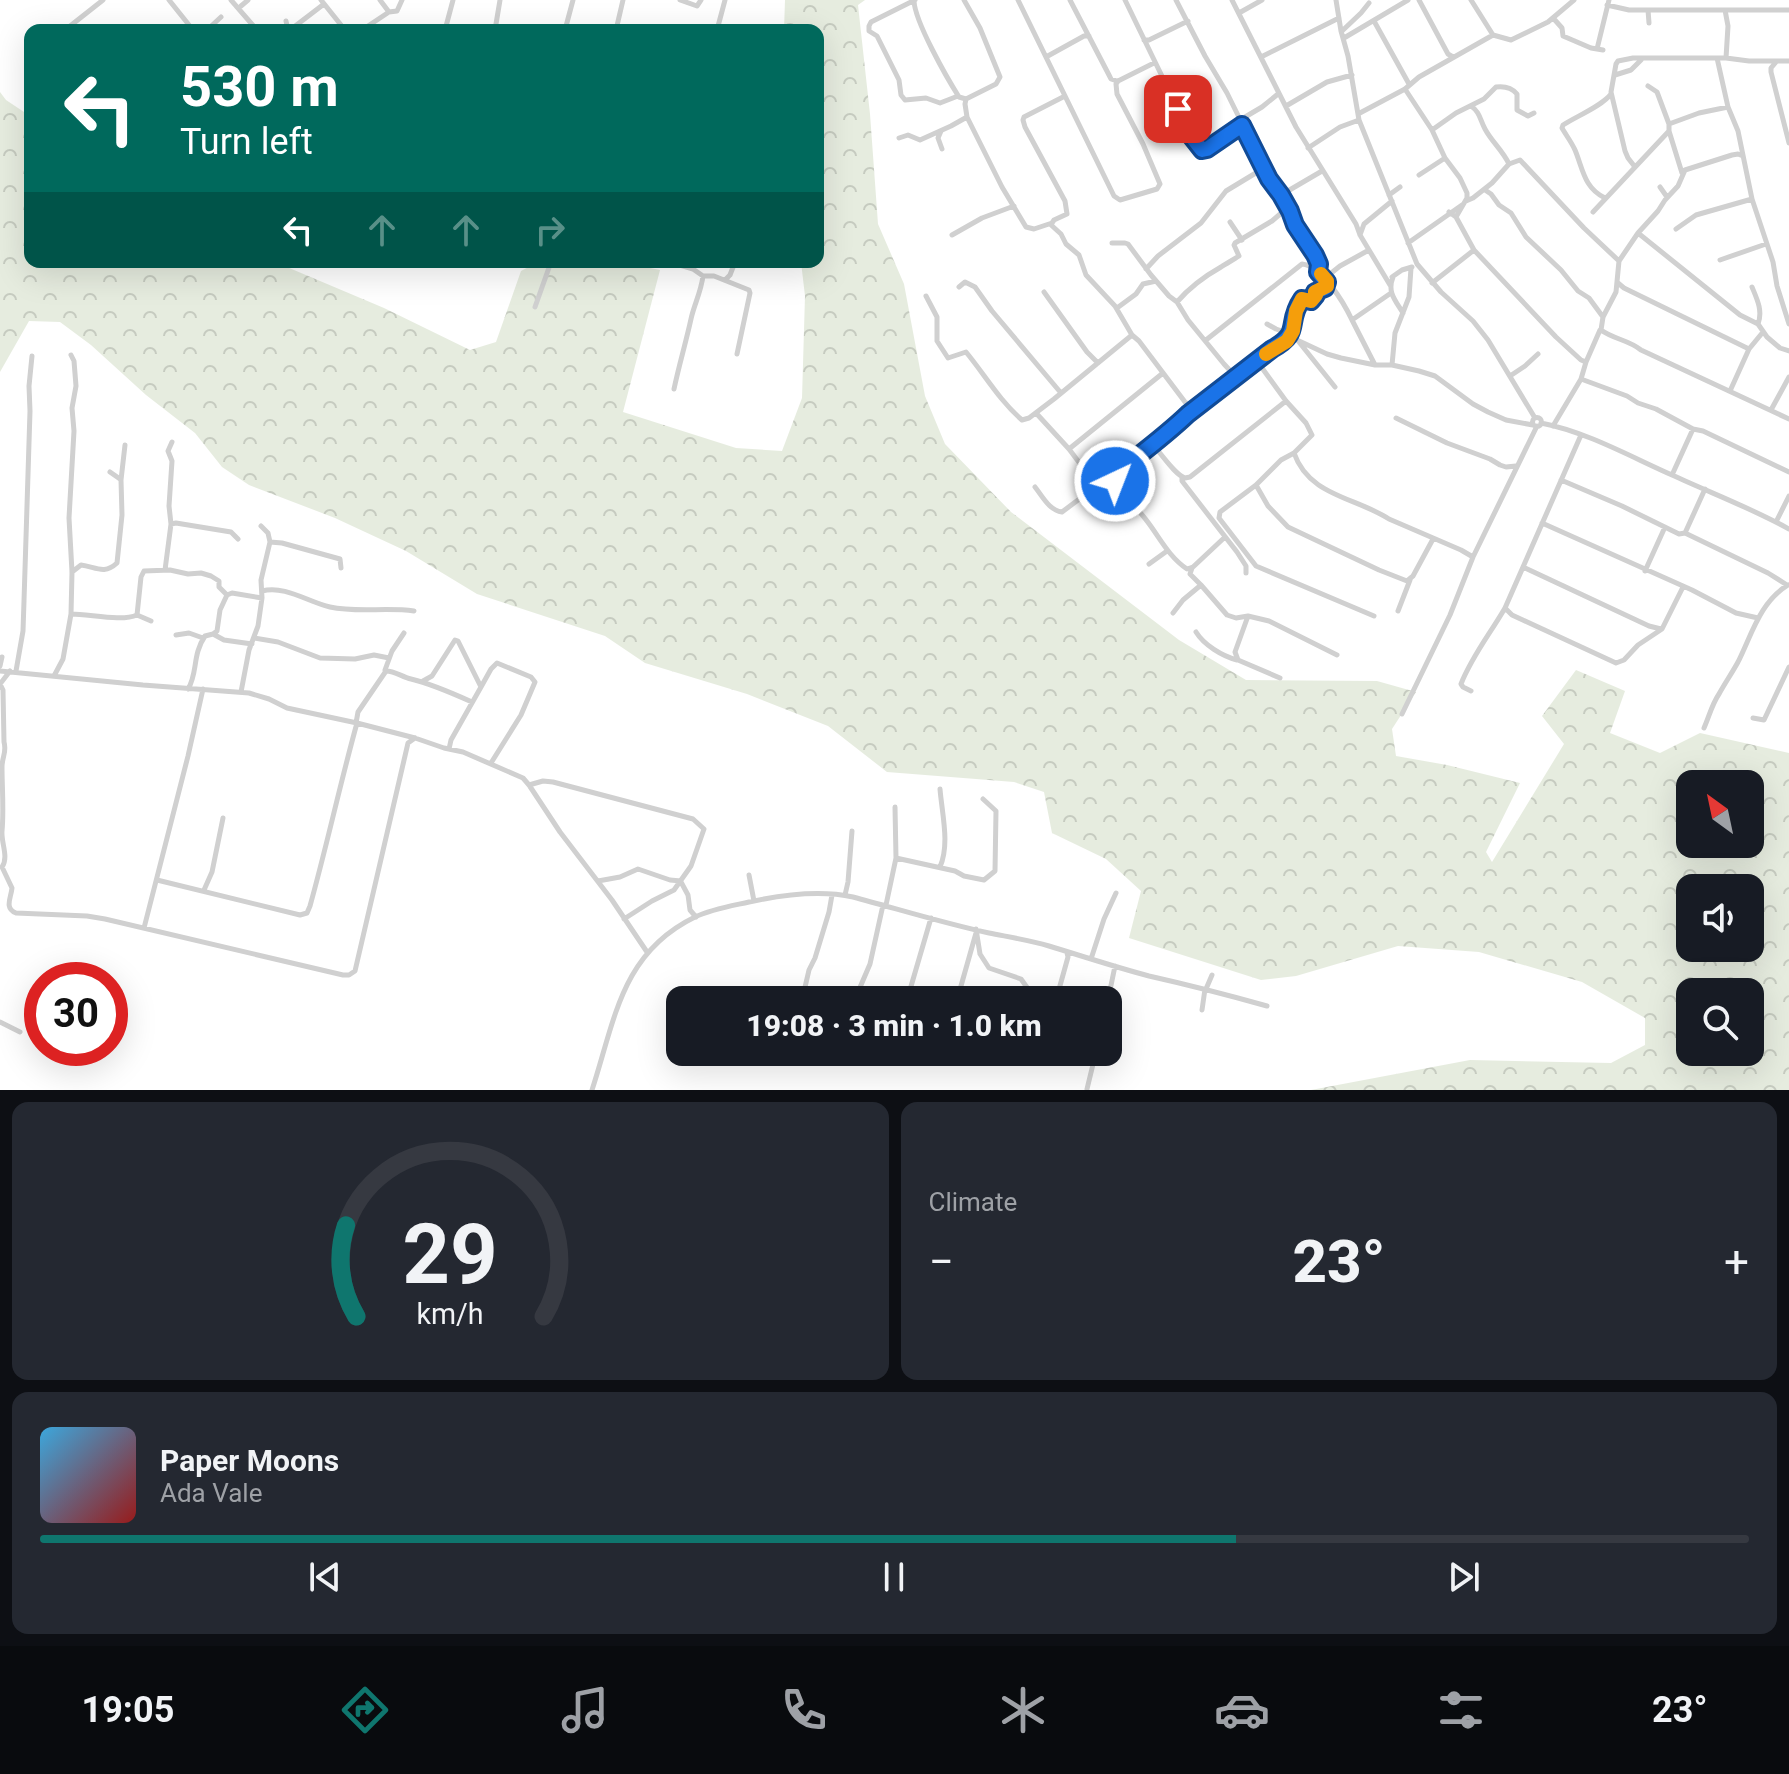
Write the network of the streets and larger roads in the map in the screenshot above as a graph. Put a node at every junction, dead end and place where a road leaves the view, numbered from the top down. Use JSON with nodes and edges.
{"nodes":[{"id":1,"x":103,"y":0,"type":"edge"},
{"id":2,"x":169,"y":0,"type":"edge"},
{"id":3,"x":231,"y":0,"type":"edge"},
{"id":4,"x":248,"y":0,"type":"edge"},
{"id":5,"x":380,"y":0,"type":"edge"},
{"id":6,"x":402,"y":0,"type":"edge"},
{"id":7,"x":453,"y":0,"type":"edge"},
{"id":8,"x":500,"y":0,"type":"edge"},
{"id":9,"x":573,"y":0,"type":"edge"},
{"id":10,"x":623,"y":0,"type":"edge"},
{"id":11,"x":680,"y":0,"type":"edge"},
{"id":12,"x":701,"y":0,"type":"edge"},
{"id":13,"x":725,"y":0,"type":"edge"},
{"id":14,"x":915,"y":0,"type":"edge"},
{"id":15,"x":964,"y":0,"type":"edge"},
{"id":16,"x":1018,"y":0,"type":"edge"},
{"id":17,"x":1070,"y":0,"type":"edge"},
{"id":18,"x":1125,"y":0,"type":"edge"},
{"id":19,"x":1176,"y":0,"type":"edge"},
{"id":20,"x":1232,"y":0,"type":"edge"},
{"id":21,"x":1262,"y":0,"type":"edge"},
{"id":22,"x":1336,"y":0,"type":"edge"},
{"id":23,"x":1408,"y":0,"type":"edge"},
{"id":24,"x":1419,"y":0,"type":"edge"},
{"id":25,"x":1471,"y":0,"type":"edge"},
{"id":26,"x":1574,"y":0,"type":"edge"},
{"id":27,"x":322,"y":2,"type":"edge"},
{"id":28,"x":1608,"y":2,"type":"edge"},
{"id":29,"x":1369,"y":3,"type":"dead end"},
{"id":30,"x":241,"y":6,"type":"dead end"},
{"id":31,"x":1648,"y":10,"type":"junction"},
{"id":32,"x":1725,"y":10,"type":"junction"},
{"id":33,"x":1735,"y":10,"type":"junction"},
{"id":34,"x":1789,"y":10,"type":"edge"},
{"id":35,"x":389,"y":12,"type":"junction"},
{"id":36,"x":1239,"y":13,"type":"junction"},
{"id":37,"x":221,"y":17,"type":"dead end"},
{"id":38,"x":1339,"y":18,"type":"junction"},
{"id":39,"x":1554,"y":19,"type":"junction"},
{"id":40,"x":286,"y":21,"type":"dead end"},
{"id":41,"x":1188,"y":21,"type":"junction"},
{"id":42,"x":1374,"y":21,"type":"junction"},
{"id":43,"x":1649,"y":23,"type":"dead end"},
{"id":44,"x":73,"y":24,"type":"edge"},
{"id":45,"x":188,"y":24,"type":"edge"},
{"id":46,"x":213,"y":24,"type":"edge"},
{"id":47,"x":252,"y":24,"type":"edge"},
{"id":48,"x":287,"y":24,"type":"edge"},
{"id":49,"x":296,"y":24,"type":"edge"},
{"id":50,"x":340,"y":24,"type":"edge"},
{"id":51,"x":371,"y":24,"type":"edge"},
{"id":52,"x":447,"y":24,"type":"edge"},
{"id":53,"x":496,"y":24,"type":"edge"},
{"id":54,"x":567,"y":24,"type":"edge"},
{"id":55,"x":617,"y":24,"type":"edge"},
{"id":56,"x":719,"y":24,"type":"edge"},
{"id":57,"x":1728,"y":26,"type":"junction"},
{"id":58,"x":1343,"y":35,"type":"junction"},
{"id":59,"x":1493,"y":35,"type":"junction"},
{"id":60,"x":1089,"y":36,"type":"junction"},
{"id":61,"x":1147,"y":42,"type":"junction"},
{"id":62,"x":1046,"y":57,"type":"junction"},
{"id":63,"x":1261,"y":57,"type":"junction"},
{"id":64,"x":1449,"y":58,"type":"junction"},
{"id":65,"x":1717,"y":58,"type":"junction"},
{"id":66,"x":1726,"y":58,"type":"junction"},
{"id":67,"x":1641,"y":59,"type":"junction"},
{"id":68,"x":1777,"y":61,"type":"junction"},
{"id":69,"x":1789,"y":61,"type":"edge"},
{"id":70,"x":1154,"y":63,"type":"junction"},
{"id":71,"x":1352,"y":75,"type":"junction"},
{"id":72,"x":1615,"y":75,"type":"junction"},
{"id":73,"x":1118,"y":81,"type":"junction"},
{"id":74,"x":1648,"y":86,"type":"dead end"},
{"id":75,"x":1407,"y":87,"type":"junction"},
{"id":76,"x":1278,"y":94,"type":"junction"},
{"id":77,"x":1611,"y":94,"type":"junction"},
{"id":78,"x":958,"y":96,"type":"junction"},
{"id":79,"x":1065,"y":96,"type":"junction"},
{"id":80,"x":966,"y":99,"type":"junction"},
{"id":81,"x":1286,"y":106,"type":"junction"},
{"id":82,"x":1470,"y":106,"type":"junction"},
{"id":83,"x":1728,"y":107,"type":"junction"},
{"id":84,"x":1534,"y":113,"type":"dead end"},
{"id":85,"x":967,"y":117,"type":"junction"},
{"id":86,"x":1359,"y":117,"type":"junction"},
{"id":87,"x":1241,"y":122,"type":"junction"},
{"id":88,"x":1669,"y":128,"type":"junction"},
{"id":89,"x":942,"y":130,"type":"junction"},
{"id":90,"x":1432,"y":130,"type":"junction"},
{"id":91,"x":899,"y":138,"type":"dead end"},
{"id":92,"x":920,"y":140,"type":"junction"},
{"id":93,"x":1789,"y":143,"type":"edge"},
{"id":94,"x":916,"y":148,"type":"dead end"},
{"id":95,"x":1308,"y":148,"type":"junction"},
{"id":96,"x":942,"y":149,"type":"dead end"},
{"id":97,"x":1743,"y":156,"type":"junction"},
{"id":98,"x":1445,"y":158,"type":"junction"},
{"id":99,"x":1509,"y":164,"type":"junction"},
{"id":100,"x":1635,"y":167,"type":"junction"},
{"id":101,"x":1264,"y":168,"type":"junction"},
{"id":102,"x":1322,"y":171,"type":"junction"},
{"id":103,"x":1683,"y":174,"type":"junction"},
{"id":104,"x":1419,"y":175,"type":"dead end"},
{"id":105,"x":1400,"y":187,"type":"dead end"},
{"id":106,"x":1660,"y":187,"type":"dead end"},
{"id":107,"x":1484,"y":190,"type":"junction"},
{"id":108,"x":1467,"y":193,"type":"junction"},
{"id":109,"x":1281,"y":195,"type":"junction"},
{"id":110,"x":1667,"y":197,"type":"junction"},
{"id":111,"x":1391,"y":198,"type":"junction"},
{"id":112,"x":1473,"y":198,"type":"junction"},
{"id":113,"x":1605,"y":198,"type":"junction"},
{"id":114,"x":1752,"y":199,"type":"junction"},
{"id":115,"x":1464,"y":202,"type":"junction"},
{"id":116,"x":1286,"y":204,"type":"junction"},
{"id":117,"x":1014,"y":206,"type":"junction"},
{"id":118,"x":1449,"y":212,"type":"junction"},
{"id":119,"x":1593,"y":212,"type":"dead end"},
{"id":120,"x":1456,"y":217,"type":"junction"},
{"id":121,"x":1230,"y":222,"type":"dead end"},
{"id":122,"x":1050,"y":224,"type":"junction"},
{"id":123,"x":1356,"y":224,"type":"junction"},
{"id":124,"x":1364,"y":224,"type":"junction"},
{"id":125,"x":1676,"y":229,"type":"dead end"},
{"id":126,"x":1638,"y":233,"type":"junction"},
{"id":127,"x":952,"y":235,"type":"dead end"},
{"id":128,"x":1360,"y":235,"type":"junction"},
{"id":129,"x":1242,"y":240,"type":"junction"},
{"id":130,"x":1112,"y":243,"type":"dead end"},
{"id":131,"x":1408,"y":243,"type":"junction"},
{"id":132,"x":1766,"y":244,"type":"junction"},
{"id":133,"x":1369,"y":250,"type":"junction"},
{"id":134,"x":1474,"y":250,"type":"junction"},
{"id":135,"x":1720,"y":260,"type":"dead end"},
{"id":136,"x":1619,"y":261,"type":"junction"},
{"id":137,"x":1414,"y":266,"type":"junction"},
{"id":138,"x":549,"y":268,"type":"edge"},
{"id":139,"x":690,"y":268,"type":"edge"},
{"id":140,"x":733,"y":268,"type":"edge"},
{"id":141,"x":1146,"y":269,"type":"junction"},
{"id":142,"x":1318,"y":272,"type":"junction"},
{"id":143,"x":703,"y":276,"type":"junction"},
{"id":144,"x":1393,"y":277,"type":"junction"},
{"id":145,"x":1384,"y":278,"type":"junction"},
{"id":146,"x":1327,"y":279,"type":"junction"},
{"id":147,"x":725,"y":280,"type":"junction"},
{"id":148,"x":1156,"y":281,"type":"junction"},
{"id":149,"x":1617,"y":282,"type":"junction"},
{"id":150,"x":1432,"y":283,"type":"junction"},
{"id":151,"x":1390,"y":285,"type":"junction"},
{"id":152,"x":959,"y":287,"type":"dead end"},
{"id":153,"x":1752,"y":287,"type":"dead end"},
{"id":154,"x":1044,"y":292,"type":"dead end"},
{"id":155,"x":1391,"y":293,"type":"junction"},
{"id":156,"x":926,"y":296,"type":"dead end"},
{"id":157,"x":1177,"y":302,"type":"junction"},
{"id":158,"x":535,"y":307,"type":"dead end"},
{"id":159,"x":1117,"y":308,"type":"junction"},
{"id":160,"x":1403,"y":313,"type":"junction"},
{"id":161,"x":1603,"y":317,"type":"junction"},
{"id":162,"x":1352,"y":320,"type":"junction"},
{"id":163,"x":1267,"y":324,"type":"dead end"},
{"id":164,"x":1758,"y":324,"type":"junction"},
{"id":165,"x":1789,"y":324,"type":"edge"},
{"id":166,"x":1601,"y":330,"type":"junction"},
{"id":167,"x":1292,"y":332,"type":"junction"},
{"id":168,"x":1763,"y":332,"type":"junction"},
{"id":169,"x":1132,"y":335,"type":"junction"},
{"id":170,"x":1206,"y":340,"type":"junction"},
{"id":171,"x":1298,"y":340,"type":"junction"},
{"id":172,"x":1287,"y":341,"type":"junction"},
{"id":173,"x":1316,"y":348,"type":"junction"},
{"id":174,"x":1749,"y":349,"type":"junction"},
{"id":175,"x":1789,"y":351,"type":"edge"},
{"id":176,"x":737,"y":354,"type":"dead end"},
{"id":177,"x":1309,"y":354,"type":"junction"},
{"id":178,"x":1538,"y":354,"type":"dead end"},
{"id":179,"x":71,"y":355,"type":"dead end"},
{"id":180,"x":32,"y":356,"type":"dead end"},
{"id":181,"x":1257,"y":361,"type":"junction"},
{"id":182,"x":1586,"y":362,"type":"junction"},
{"id":183,"x":1098,"y":363,"type":"junction"},
{"id":184,"x":1375,"y":365,"type":"junction"},
{"id":185,"x":1392,"y":365,"type":"junction"},
{"id":186,"x":1163,"y":373,"type":"junction"},
{"id":187,"x":1510,"y":376,"type":"junction"},
{"id":188,"x":1789,"y":377,"type":"edge"},
{"id":189,"x":1237,"y":378,"type":"junction"},
{"id":190,"x":1581,"y":379,"type":"junction"},
{"id":191,"x":1335,"y":387,"type":"dead end"},
{"id":192,"x":674,"y":389,"type":"dead end"},
{"id":193,"x":1730,"y":391,"type":"junction"},
{"id":194,"x":1061,"y":393,"type":"junction"},
{"id":195,"x":1286,"y":401,"type":"junction"},
{"id":196,"x":1195,"y":409,"type":"junction"},
{"id":197,"x":1771,"y":410,"type":"junction"},
{"id":198,"x":1036,"y":413,"type":"junction"},
{"id":199,"x":1396,"y":418,"type":"dead end"},
{"id":200,"x":1789,"y":419,"type":"edge"},
{"id":201,"x":1536,"y":423,"type":"junction"},
{"id":202,"x":1553,"y":426,"type":"junction"},
{"id":203,"x":1693,"y":429,"type":"junction"},
{"id":204,"x":1581,"y":435,"type":"junction"},
{"id":205,"x":172,"y":442,"type":"dead end"},
{"id":206,"x":1152,"y":444,"type":"junction"},
{"id":207,"x":125,"y":445,"type":"dead end"},
{"id":208,"x":1069,"y":449,"type":"junction"},
{"id":209,"x":1294,"y":453,"type":"junction"},
{"id":210,"x":1517,"y":466,"type":"junction"},
{"id":211,"x":110,"y":472,"type":"dead end"},
{"id":212,"x":1789,"y":472,"type":"edge"},
{"id":213,"x":1114,"y":475,"type":"junction"},
{"id":214,"x":1672,"y":475,"type":"junction"},
{"id":215,"x":1182,"y":478,"type":"junction"},
{"id":216,"x":121,"y":480,"type":"junction"},
{"id":217,"x":1561,"y":480,"type":"junction"},
{"id":218,"x":1099,"y":485,"type":"junction"},
{"id":219,"x":1256,"y":485,"type":"junction"},
{"id":220,"x":1035,"y":487,"type":"dead end"},
{"id":221,"x":1705,"y":489,"type":"junction"},
{"id":222,"x":1789,"y":496,"type":"edge"},
{"id":223,"x":1776,"y":522,"type":"junction"},
{"id":224,"x":1542,"y":523,"type":"junction"},
{"id":225,"x":171,"y":524,"type":"junction"},
{"id":226,"x":261,"y":526,"type":"dead end"},
{"id":227,"x":1665,"y":527,"type":"junction"},
{"id":228,"x":1789,"y":529,"type":"edge"},
{"id":229,"x":1685,"y":533,"type":"junction"},
{"id":230,"x":1225,"y":537,"type":"junction"},
{"id":231,"x":238,"y":539,"type":"dead end"},
{"id":232,"x":1433,"y":539,"type":"junction"},
{"id":233,"x":270,"y":542,"type":"junction"},
{"id":234,"x":1167,"y":551,"type":"junction"},
{"id":235,"x":1473,"y":557,"type":"junction"},
{"id":236,"x":1149,"y":564,"type":"dead end"},
{"id":237,"x":1523,"y":567,"type":"junction"},
{"id":238,"x":341,"y":568,"type":"dead end"},
{"id":239,"x":165,"y":570,"type":"junction"},
{"id":240,"x":1190,"y":570,"type":"junction"},
{"id":241,"x":1645,"y":571,"type":"junction"},
{"id":242,"x":72,"y":572,"type":"junction"},
{"id":243,"x":1246,"y":573,"type":"dead end"},
{"id":244,"x":1410,"y":579,"type":"junction"},
{"id":245,"x":1201,"y":585,"type":"junction"},
{"id":246,"x":1788,"y":585,"type":"edge"},
{"id":247,"x":1683,"y":587,"type":"junction"},
{"id":248,"x":262,"y":594,"type":"junction"},
{"id":249,"x":227,"y":595,"type":"junction"},
{"id":250,"x":1505,"y":608,"type":"junction"},
{"id":251,"x":414,"y":611,"type":"dead end"},
{"id":252,"x":1398,"y":611,"type":"dead end"},
{"id":253,"x":1173,"y":613,"type":"dead end"},
{"id":254,"x":71,"y":614,"type":"junction"},
{"id":255,"x":137,"y":615,"type":"junction"},
{"id":256,"x":1248,"y":616,"type":"junction"},
{"id":257,"x":1374,"y":616,"type":"dead end"},
{"id":258,"x":1758,"y":618,"type":"junction"},
{"id":259,"x":151,"y":621,"type":"dead end"},
{"id":260,"x":1662,"y":629,"type":"junction"},
{"id":261,"x":1196,"y":632,"type":"dead end"},
{"id":262,"x":404,"y":633,"type":"dead end"},
{"id":263,"x":213,"y":634,"type":"junction"},
{"id":264,"x":176,"y":635,"type":"dead end"},
{"id":265,"x":203,"y":638,"type":"junction"},
{"id":266,"x":253,"y":641,"type":"junction"},
{"id":267,"x":1235,"y":652,"type":"junction"},
{"id":268,"x":1337,"y":655,"type":"dead end"},
{"id":269,"x":2,"y":657,"type":"dead end"},
{"id":270,"x":389,"y":658,"type":"junction"},
{"id":271,"x":1228,"y":658,"type":"junction"},
{"id":272,"x":1238,"y":660,"type":"junction"},
{"id":273,"x":1789,"y":667,"type":"edge"},
{"id":274,"x":0,"y":668,"type":"edge"},
{"id":275,"x":13,"y":671,"type":"junction"},
{"id":276,"x":384,"y":671,"type":"junction"},
{"id":277,"x":54,"y":676,"type":"junction"},
{"id":278,"x":1280,"y":678,"type":"dead end"},
{"id":279,"x":423,"y":681,"type":"junction"},
{"id":280,"x":481,"y":687,"type":"junction"},
{"id":281,"x":188,"y":689,"type":"junction"},
{"id":282,"x":203,"y":689,"type":"junction"},
{"id":283,"x":1471,"y":691,"type":"dead end"},
{"id":284,"x":241,"y":692,"type":"junction"},
{"id":285,"x":472,"y":702,"type":"junction"},
{"id":286,"x":1402,"y":714,"type":"dead end"},
{"id":287,"x":1753,"y":718,"type":"dead end"},
{"id":288,"x":356,"y":723,"type":"junction"},
{"id":289,"x":1704,"y":728,"type":"dead end"},
{"id":290,"x":404,"y":735,"type":"junction"},
{"id":291,"x":415,"y":738,"type":"junction"},
{"id":292,"x":2,"y":742,"type":"edge"},
{"id":293,"x":408,"y":743,"type":"junction"},
{"id":294,"x":449,"y":749,"type":"junction"},
{"id":295,"x":491,"y":763,"type":"junction"},
{"id":296,"x":529,"y":785,"type":"junction"},
{"id":297,"x":940,"y":789,"type":"dead end"},
{"id":298,"x":983,"y":799,"type":"dead end"},
{"id":299,"x":895,"y":807,"type":"dead end"},
{"id":300,"x":223,"y":818,"type":"dead end"},
{"id":301,"x":852,"y":831,"type":"dead end"},
{"id":302,"x":896,"y":858,"type":"junction"},
{"id":303,"x":1,"y":867,"type":"edge"},
{"id":304,"x":940,"y":867,"type":"junction"},
{"id":305,"x":749,"y":875,"type":"dead end"},
{"id":306,"x":157,"y":880,"type":"junction"},
{"id":307,"x":598,"y":881,"type":"junction"},
{"id":308,"x":681,"y":882,"type":"junction"},
{"id":309,"x":204,"y":890,"type":"junction"},
{"id":310,"x":1116,"y":893,"type":"dead end"},
{"id":311,"x":832,"y":895,"type":"junction"},
{"id":312,"x":845,"y":895,"type":"junction"},
{"id":313,"x":754,"y":901,"type":"junction"},
{"id":314,"x":884,"y":905,"type":"junction"},
{"id":315,"x":696,"y":917,"type":"junction"},
{"id":316,"x":931,"y":918,"type":"junction"},
{"id":317,"x":624,"y":919,"type":"junction"},
{"id":318,"x":144,"y":928,"type":"junction"},
{"id":319,"x":976,"y":931,"type":"junction"},
{"id":320,"x":647,"y":952,"type":"junction"},
{"id":321,"x":1069,"y":954,"type":"junction"},
{"id":322,"x":1091,"y":959,"type":"junction"},
{"id":323,"x":1115,"y":966,"type":"junction"},
{"id":324,"x":1212,"y":975,"type":"dead end"},
{"id":325,"x":805,"y":986,"type":"edge"},
{"id":326,"x":861,"y":986,"type":"edge"},
{"id":327,"x":911,"y":986,"type":"edge"},
{"id":328,"x":961,"y":986,"type":"edge"},
{"id":329,"x":1026,"y":986,"type":"edge"},
{"id":330,"x":1060,"y":986,"type":"edge"},
{"id":331,"x":1111,"y":986,"type":"edge"},
{"id":332,"x":1205,"y":989,"type":"junction"},
{"id":333,"x":1267,"y":1006,"type":"dead end"},
{"id":334,"x":1202,"y":1010,"type":"dead end"},
{"id":335,"x":0,"y":1022,"type":"edge"},
{"id":336,"x":20,"y":1032,"type":"dead end"},
{"id":337,"x":1093,"y":1066,"type":"edge"},
{"id":338,"x":1087,"y":1089,"type":"edge"},
{"id":339,"x":592,"y":1090,"type":"edge"}],
"edges":[{"from":1,"to":44,"type":"street"},
{"from":2,"to":45,"type":"street"},
{"from":3,"to":47,"type":"street"},
{"from":4,"to":30,"type":"street"},
{"from":5,"to":35,"type":"street"},
{"from":6,"to":35,"type":"street"},
{"from":7,"to":52,"type":"street"},
{"from":8,"to":53,"type":"street"},
{"from":9,"to":54,"type":"street"},
{"from":10,"to":55,"type":"street"},
{"from":11,"to":12,"type":"street"},
{"from":13,"to":56,"type":"street"},
{"from":14,"to":78,"type":"street"},
{"from":14,"to":78,"type":"street"},
{"from":15,"to":80,"type":"street"},
{"from":16,"to":62,"type":"street"},
{"from":17,"to":60,"type":"street"},
{"from":18,"to":61,"type":"street"},
{"from":19,"to":41,"type":"street"},
{"from":20,"to":36,"type":"street"},
{"from":21,"to":36,"type":"street"},
{"from":22,"to":38,"type":"street"},
{"from":23,"to":42,"type":"street"},
{"from":24,"to":64,"type":"street"},
{"from":25,"to":59,"type":"street"},
{"from":26,"to":39,"type":"street"},
{"from":27,"to":49,"type":"street"},
{"from":27,"to":50,"type":"street"},
{"from":28,"to":31,"type":"street"},
{"from":28,"to":39,"type":"street"},
{"from":29,"to":58,"type":"street"},
{"from":31,"to":32,"type":"street"},
{"from":31,"to":43,"type":"street"},
{"from":32,"to":33,"type":"street"},
{"from":32,"to":57,"type":"street"},
{"from":33,"to":34,"type":"street"},
{"from":33,"to":57,"type":"street"},
{"from":35,"to":51,"type":"street"},
{"from":36,"to":63,"type":"street"},
{"from":37,"to":46,"type":"street"},
{"from":38,"to":58,"type":"street"},
{"from":38,"to":63,"type":"street"},
{"from":39,"to":59,"type":"street"},
{"from":40,"to":48,"type":"street"},
{"from":41,"to":61,"type":"street"},
{"from":41,"to":87,"type":"street"},
{"from":42,"to":58,"type":"street"},
{"from":42,"to":75,"type":"street"},
{"from":57,"to":66,"type":"street"},
{"from":58,"to":71,"type":"street"},
{"from":59,"to":64,"type":"street"},
{"from":60,"to":62,"type":"street"},
{"from":60,"to":73,"type":"street"},
{"from":61,"to":70,"type":"street"},
{"from":62,"to":79,"type":"street"},
{"from":63,"to":76,"type":"street"},
{"from":64,"to":75,"type":"street"},
{"from":65,"to":66,"type":"street"},
{"from":65,"to":67,"type":"street"},
{"from":65,"to":83,"type":"street"},
{"from":66,"to":68,"type":"street"},
{"from":67,"to":72,"type":"street"},
{"from":67,"to":72,"type":"street"},
{"from":68,"to":69,"type":"street"},
{"from":68,"to":93,"type":"street"},
{"from":70,"to":73,"type":"street"},
{"from":70,"to":87,"type":"street"},
{"from":71,"to":81,"type":"street"},
{"from":71,"to":86,"type":"street"},
{"from":72,"to":77,"type":"street"},
{"from":73,"to":79,"type":"street"},
{"from":74,"to":88,"type":"street"},
{"from":75,"to":86,"type":"street"},
{"from":75,"to":90,"type":"street"},
{"from":76,"to":81,"type":"street"},
{"from":76,"to":87,"type":"street"},
{"from":77,"to":100,"type":"street"},
{"from":77,"to":113,"type":"street"},
{"from":78,"to":80,"type":"street"},
{"from":79,"to":122,"type":"street"},
{"from":80,"to":85,"type":"street"},
{"from":81,"to":95,"type":"street"},
{"from":82,"to":84,"type":"street"},
{"from":82,"to":90,"type":"street"},
{"from":82,"to":99,"type":"street"},
{"from":83,"to":88,"type":"street"},
{"from":83,"to":97,"type":"street"},
{"from":85,"to":89,"type":"street"},
{"from":85,"to":117,"type":"street"},
{"from":86,"to":95,"type":"street"},
{"from":86,"to":111,"type":"street"},
{"from":87,"to":101,"type":"street"},
{"from":88,"to":100,"type":"street"},
{"from":88,"to":103,"type":"street"},
{"from":89,"to":92,"type":"street"},
{"from":89,"to":96,"type":"street"},
{"from":90,"to":98,"type":"street"},
{"from":91,"to":92,"type":"street"},
{"from":92,"to":94,"type":"street"},
{"from":95,"to":102,"type":"street"},
{"from":97,"to":103,"type":"street"},
{"from":97,"to":114,"type":"street"},
{"from":98,"to":104,"type":"street"},
{"from":98,"to":108,"type":"street"},
{"from":99,"to":107,"type":"street"},
{"from":99,"to":136,"type":"street"},
{"from":100,"to":113,"type":"street"},
{"from":101,"to":109,"type":"street"},
{"from":101,"to":141,"type":"street"},
{"from":102,"to":109,"type":"street"},
{"from":102,"to":123,"type":"street"},
{"from":103,"to":110,"type":"street"},
{"from":105,"to":111,"type":"street"},
{"from":106,"to":110,"type":"street"},
{"from":107,"to":112,"type":"street"},
{"from":107,"to":161,"type":"street"},
{"from":108,"to":112,"type":"street"},
{"from":108,"to":115,"type":"street"},
{"from":109,"to":116,"type":"street"},
{"from":110,"to":126,"type":"street"},
{"from":111,"to":124,"type":"street"},
{"from":111,"to":131,"type":"street"},
{"from":112,"to":115,"type":"street"},
{"from":113,"to":119,"type":"street"},
{"from":114,"to":125,"type":"street"},
{"from":114,"to":132,"type":"street"},
{"from":115,"to":118,"type":"street"},
{"from":115,"to":120,"type":"street"},
{"from":116,"to":129,"type":"street"},
{"from":116,"to":142,"type":"street"},
{"from":117,"to":122,"type":"street"},
{"from":117,"to":127,"type":"street"},
{"from":118,"to":120,"type":"street"},
{"from":118,"to":131,"type":"street"},
{"from":120,"to":134,"type":"street"},
{"from":121,"to":129,"type":"street"},
{"from":122,"to":159,"type":"street"},
{"from":123,"to":124,"type":"street"},
{"from":123,"to":128,"type":"street"},
{"from":124,"to":128,"type":"street"},
{"from":126,"to":136,"type":"street"},
{"from":126,"to":164,"type":"street"},
{"from":128,"to":133,"type":"street"},
{"from":129,"to":157,"type":"street"},
{"from":130,"to":141,"type":"street"},
{"from":131,"to":137,"type":"street"},
{"from":132,"to":135,"type":"street"},
{"from":132,"to":165,"type":"street"},
{"from":133,"to":145,"type":"street"},
{"from":133,"to":146,"type":"street"},
{"from":134,"to":150,"type":"street"},
{"from":134,"to":182,"type":"street"},
{"from":136,"to":149,"type":"street"},
{"from":137,"to":144,"type":"street"},
{"from":137,"to":150,"type":"street"},
{"from":137,"to":160,"type":"street"},
{"from":138,"to":158,"type":"street"},
{"from":139,"to":143,"type":"street"},
{"from":140,"to":147,"type":"street"},
{"from":141,"to":148,"type":"street"},
{"from":142,"to":146,"type":"street"},
{"from":142,"to":170,"type":"street"},
{"from":143,"to":147,"type":"street"},
{"from":143,"to":192,"type":"street"},
{"from":144,"to":145,"type":"street"},
{"from":144,"to":151,"type":"street"},
{"from":145,"to":151,"type":"street"},
{"from":146,"to":162,"type":"street"},
{"from":146,"to":167,"type":"street"},
{"from":147,"to":176,"type":"street"},
{"from":148,"to":157,"type":"street"},
{"from":148,"to":159,"type":"street"},
{"from":149,"to":161,"type":"street"},
{"from":149,"to":174,"type":"street"},
{"from":150,"to":187,"type":"street"},
{"from":151,"to":155,"type":"street"},
{"from":152,"to":194,"type":"street"},
{"from":153,"to":164,"type":"street"},
{"from":154,"to":183,"type":"street"},
{"from":155,"to":160,"type":"street"},
{"from":155,"to":162,"type":"street"},
{"from":156,"to":198,"type":"street"},
{"from":157,"to":170,"type":"street"},
{"from":159,"to":169,"type":"street"},
{"from":160,"to":185,"type":"street"},
{"from":161,"to":166,"type":"street"},
{"from":162,"to":184,"type":"street"},
{"from":163,"to":167,"type":"street"},
{"from":164,"to":168,"type":"street"},
{"from":166,"to":182,"type":"street"},
{"from":166,"to":193,"type":"street"},
{"from":167,"to":171,"type":"street"},
{"from":167,"to":172,"type":"street"},
{"from":168,"to":174,"type":"street"},
{"from":168,"to":175,"type":"street"},
{"from":169,"to":183,"type":"street"},
{"from":169,"to":186,"type":"street"},
{"from":170,"to":189,"type":"street"},
{"from":171,"to":172,"type":"street"},
{"from":171,"to":173,"type":"street"},
{"from":171,"to":177,"type":"street"},
{"from":172,"to":181,"type":"street"},
{"from":173,"to":177,"type":"street"},
{"from":173,"to":184,"type":"street"},
{"from":174,"to":193,"type":"street"},
{"from":177,"to":191,"type":"street"},
{"from":178,"to":187,"type":"street"},
{"from":179,"to":242,"type":"street"},
{"from":180,"to":275,"type":"street"},
{"from":181,"to":189,"type":"street"},
{"from":181,"to":195,"type":"street"},
{"from":182,"to":190,"type":"street"},
{"from":183,"to":194,"type":"street"},
{"from":184,"to":185,"type":"street"},
{"from":185,"to":201,"type":"street"},
{"from":186,"to":196,"type":"street"},
{"from":186,"to":208,"type":"street"},
{"from":187,"to":201,"type":"street"},
{"from":188,"to":197,"type":"street"},
{"from":189,"to":196,"type":"street"},
{"from":190,"to":202,"type":"street"},
{"from":190,"to":203,"type":"street"},
{"from":193,"to":197,"type":"street"},
{"from":194,"to":198,"type":"street"},
{"from":195,"to":209,"type":"street"},
{"from":195,"to":215,"type":"street"},
{"from":196,"to":206,"type":"street"},
{"from":197,"to":200,"type":"street"},
{"from":198,"to":208,"type":"street"},
{"from":199,"to":210,"type":"street"},
{"from":201,"to":202,"type":"street"},
{"from":201,"to":210,"type":"street"},
{"from":202,"to":204,"type":"street"},
{"from":203,"to":212,"type":"street"},
{"from":203,"to":214,"type":"street"},
{"from":204,"to":214,"type":"street"},
{"from":204,"to":217,"type":"street"},
{"from":205,"to":225,"type":"street"},
{"from":206,"to":213,"type":"street"},
{"from":206,"to":215,"type":"street"},
{"from":207,"to":216,"type":"street"},
{"from":208,"to":218,"type":"street"},
{"from":209,"to":219,"type":"street"},
{"from":209,"to":232,"type":"street"},
{"from":210,"to":235,"type":"street"},
{"from":211,"to":216,"type":"street"},
{"from":213,"to":218,"type":"street"},
{"from":213,"to":234,"type":"street"},
{"from":214,"to":221,"type":"street"},
{"from":215,"to":230,"type":"street"},
{"from":216,"to":242,"type":"street"},
{"from":217,"to":224,"type":"street"},
{"from":217,"to":227,"type":"street"},
{"from":218,"to":220,"type":"street"},
{"from":219,"to":244,"type":"street"},
{"from":219,"to":257,"type":"street"},
{"from":221,"to":223,"type":"street"},
{"from":221,"to":229,"type":"street"},
{"from":222,"to":223,"type":"street"},
{"from":223,"to":228,"type":"street"},
{"from":224,"to":237,"type":"street"},
{"from":224,"to":241,"type":"street"},
{"from":225,"to":231,"type":"street"},
{"from":225,"to":239,"type":"street"},
{"from":226,"to":233,"type":"street"},
{"from":227,"to":229,"type":"street"},
{"from":227,"to":241,"type":"street"},
{"from":229,"to":246,"type":"street"},
{"from":230,"to":240,"type":"street"},
{"from":230,"to":243,"type":"street"},
{"from":232,"to":235,"type":"street"},
{"from":232,"to":244,"type":"street"},
{"from":233,"to":238,"type":"street"},
{"from":233,"to":248,"type":"street"},
{"from":234,"to":236,"type":"street"},
{"from":234,"to":240,"type":"street"},
{"from":235,"to":286,"type":"street"},
{"from":237,"to":250,"type":"street"},
{"from":237,"to":260,"type":"street"},
{"from":239,"to":249,"type":"street"},
{"from":239,"to":255,"type":"street"},
{"from":240,"to":245,"type":"street"},
{"from":241,"to":247,"type":"street"},
{"from":242,"to":254,"type":"street"},
{"from":244,"to":252,"type":"street"},
{"from":245,"to":253,"type":"street"},
{"from":245,"to":256,"type":"street"},
{"from":246,"to":258,"type":"street"},
{"from":247,"to":258,"type":"street"},
{"from":247,"to":260,"type":"street"},
{"from":248,"to":249,"type":"street"},
{"from":248,"to":251,"type":"street"},
{"from":248,"to":266,"type":"street"},
{"from":249,"to":263,"type":"street"},
{"from":250,"to":260,"type":"street"},
{"from":250,"to":283,"type":"street"},
{"from":254,"to":255,"type":"street"},
{"from":254,"to":277,"type":"street"},
{"from":255,"to":259,"type":"street"},
{"from":256,"to":267,"type":"street"},
{"from":256,"to":268,"type":"street"},
{"from":258,"to":289,"type":"street"},
{"from":261,"to":271,"type":"street"},
{"from":262,"to":270,"type":"street"},
{"from":263,"to":265,"type":"street"},
{"from":263,"to":266,"type":"street"},
{"from":264,"to":265,"type":"street"},
{"from":265,"to":281,"type":"street"},
{"from":266,"to":270,"type":"street"},
{"from":266,"to":284,"type":"street"},
{"from":267,"to":271,"type":"street"},
{"from":267,"to":272,"type":"street"},
{"from":269,"to":274,"type":"street"},
{"from":270,"to":276,"type":"street"},
{"from":271,"to":272,"type":"street"},
{"from":272,"to":278,"type":"street"},
{"from":273,"to":287,"type":"street"},
{"from":274,"to":275,"type":"street"},
{"from":275,"to":277,"type":"street"},
{"from":275,"to":292,"type":"street"},
{"from":276,"to":279,"type":"street"},
{"from":276,"to":288,"type":"street"},
{"from":277,"to":281,"type":"street"},
{"from":279,"to":280,"type":"street"},
{"from":279,"to":285,"type":"street"},
{"from":280,"to":285,"type":"street"},
{"from":280,"to":295,"type":"street"},
{"from":281,"to":282,"type":"street"},
{"from":282,"to":284,"type":"street"},
{"from":282,"to":306,"type":"street"},
{"from":284,"to":288,"type":"street"},
{"from":285,"to":294,"type":"street"},
{"from":288,"to":290,"type":"street"},
{"from":288,"to":309,"type":"street"},
{"from":290,"to":291,"type":"street"},
{"from":290,"to":293,"type":"street"},
{"from":291,"to":293,"type":"street"},
{"from":291,"to":294,"type":"street"},
{"from":292,"to":303,"type":"street"},
{"from":293,"to":318,"type":"street"},
{"from":294,"to":295,"type":"street"},
{"from":295,"to":296,"type":"street"},
{"from":296,"to":307,"type":"street"},
{"from":296,"to":308,"type":"street"},
{"from":297,"to":304,"type":"street"},
{"from":298,"to":304,"type":"street"},
{"from":299,"to":302,"type":"street"},
{"from":300,"to":309,"type":"street"},
{"from":301,"to":312,"type":"street"},
{"from":302,"to":304,"type":"street"},
{"from":302,"to":314,"type":"street"},
{"from":303,"to":318,"type":"street"},
{"from":305,"to":313,"type":"street"},
{"from":306,"to":309,"type":"street"},
{"from":306,"to":318,"type":"street"},
{"from":307,"to":308,"type":"street"},
{"from":307,"to":317,"type":"street"},
{"from":308,"to":315,"type":"street"},
{"from":308,"to":317,"type":"street"},
{"from":310,"to":322,"type":"street"},
{"from":311,"to":312,"type":"street"},
{"from":311,"to":313,"type":"street"},
{"from":311,"to":325,"type":"street"},
{"from":312,"to":314,"type":"street"},
{"from":313,"to":315,"type":"street"},
{"from":314,"to":316,"type":"street"},
{"from":314,"to":326,"type":"street"},
{"from":315,"to":320,"type":"street"},
{"from":316,"to":319,"type":"street"},
{"from":316,"to":327,"type":"street"},
{"from":317,"to":320,"type":"street"},
{"from":319,"to":321,"type":"street"},
{"from":319,"to":328,"type":"street"},
{"from":319,"to":329,"type":"street"},
{"from":320,"to":339,"type":"street"},
{"from":321,"to":322,"type":"street"},
{"from":321,"to":330,"type":"street"},
{"from":322,"to":323,"type":"street"},
{"from":323,"to":331,"type":"street"},
{"from":323,"to":332,"type":"street"},
{"from":324,"to":332,"type":"street"},
{"from":332,"to":333,"type":"street"},
{"from":332,"to":334,"type":"street"},
{"from":335,"to":336,"type":"street"},
{"from":337,"to":338,"type":"street"}]}
